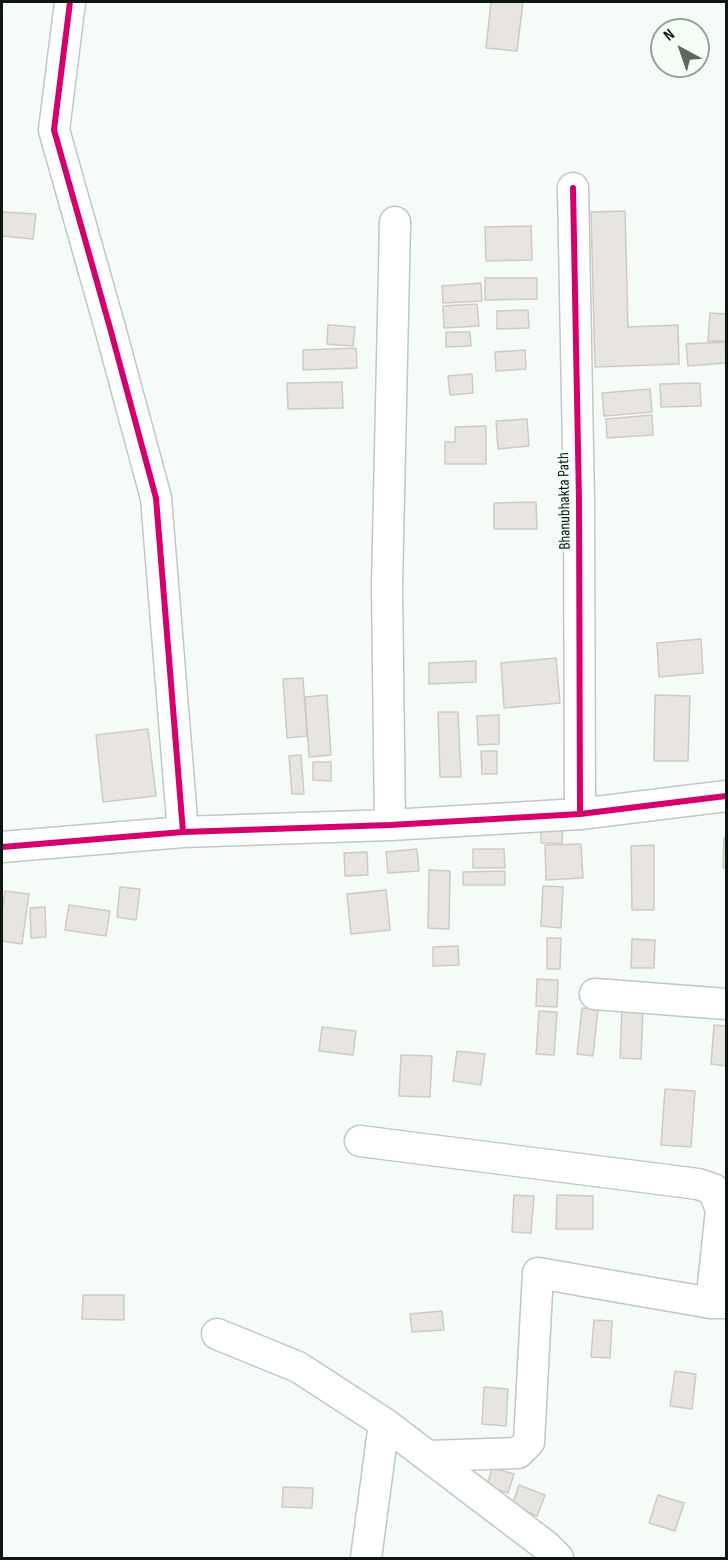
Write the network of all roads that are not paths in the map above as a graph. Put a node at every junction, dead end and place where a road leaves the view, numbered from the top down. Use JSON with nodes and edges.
{"nodes":[{"id":1,"x":70,"y":2,"type":"edge"},
{"id":2,"x":573,"y":188,"type":"dead end"},
{"id":3,"x":395,"y":222,"type":"dead end"},
{"id":4,"x":726,"y":796,"type":"edge"},
{"id":5,"x":580,"y":814,"type":"junction"},
{"id":6,"x":390,"y":825,"type":"junction"},
{"id":7,"x":183,"y":832,"type":"junction"},
{"id":8,"x":2,"y":847,"type":"edge"},
{"id":9,"x":595,"y":994,"type":"dead end"},
{"id":10,"x":726,"y":1004,"type":"edge"},
{"id":11,"x":360,"y":1142,"type":"dead end"},
{"id":12,"x":719,"y":1303,"type":"edge"},
{"id":13,"x":217,"y":1334,"type":"dead end"},
{"id":14,"x":384,"y":1423,"type":"junction"},
{"id":15,"x":428,"y":1456,"type":"junction"},
{"id":16,"x":549,"y":1554,"type":"edge"},
{"id":17,"x":366,"y":1558,"type":"edge"}],
"edges":[{"from":1,"to":7,"type":"street"},
{"from":2,"to":5,"type":"street","name":"Bhanubhakta Path"},
{"from":3,"to":6,"type":"street"},
{"from":4,"to":5,"type":"street"},
{"from":5,"to":6,"type":"street"},
{"from":6,"to":7,"type":"street"},
{"from":7,"to":8,"type":"street"},
{"from":9,"to":10,"type":"street"},
{"from":11,"to":12,"type":"street"},
{"from":12,"to":15,"type":"street"},
{"from":13,"to":14,"type":"street"},
{"from":14,"to":15,"type":"street"},
{"from":14,"to":17,"type":"street"},
{"from":15,"to":16,"type":"street"}]}
